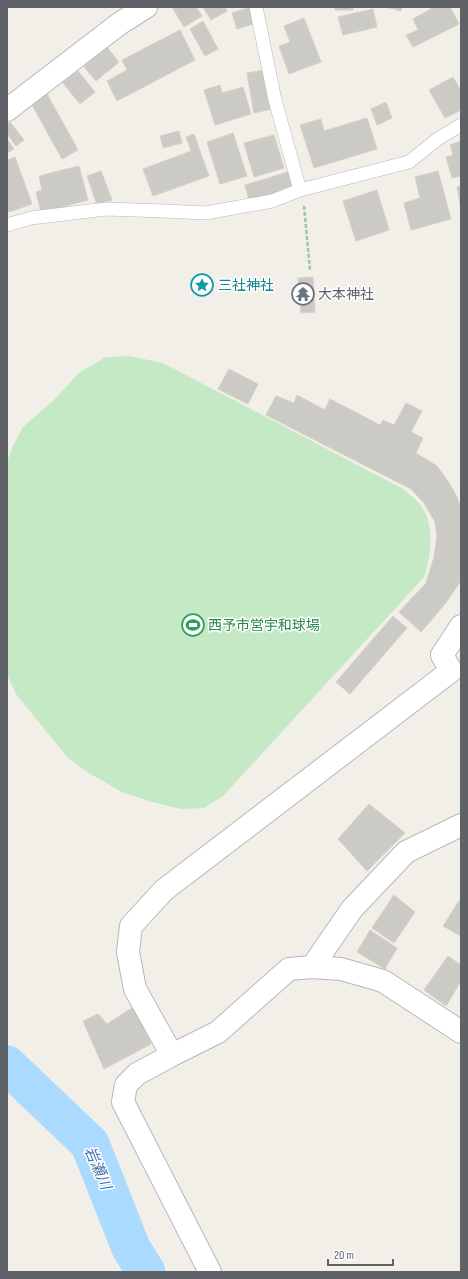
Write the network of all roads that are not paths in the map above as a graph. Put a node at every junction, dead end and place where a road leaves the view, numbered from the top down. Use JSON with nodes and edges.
{"nodes":[{"id":1,"x":146,"y":7,"type":"edge"},
{"id":2,"x":256,"y":7,"type":"edge"},
{"id":3,"x":7,"y":110,"type":"edge"},
{"id":4,"x":461,"y":125,"type":"edge"},
{"id":5,"x":300,"y":190,"type":"junction"},
{"id":6,"x":7,"y":224,"type":"edge"},
{"id":7,"x":461,"y":626,"type":"edge"},
{"id":8,"x":456,"y":669,"type":"edge"},
{"id":9,"x":461,"y":825,"type":"edge"},
{"id":10,"x":312,"y":967,"type":"junction"},
{"id":11,"x":461,"y":1032,"type":"edge"},
{"id":12,"x":172,"y":1055,"type":"junction"},
{"id":13,"x":210,"y":1272,"type":"edge"}],
"edges":[{"from":1,"to":3,"type":"street"},
{"from":2,"to":5,"type":"lane"},
{"from":4,"to":5,"type":"lane"},
{"from":5,"to":6,"type":"lane"},
{"from":7,"to":8,"type":"street"},
{"from":8,"to":12,"type":"street"},
{"from":9,"to":10,"type":"street"},
{"from":10,"to":11,"type":"street"},
{"from":10,"to":12,"type":"street"},
{"from":12,"to":13,"type":"street"}]}
